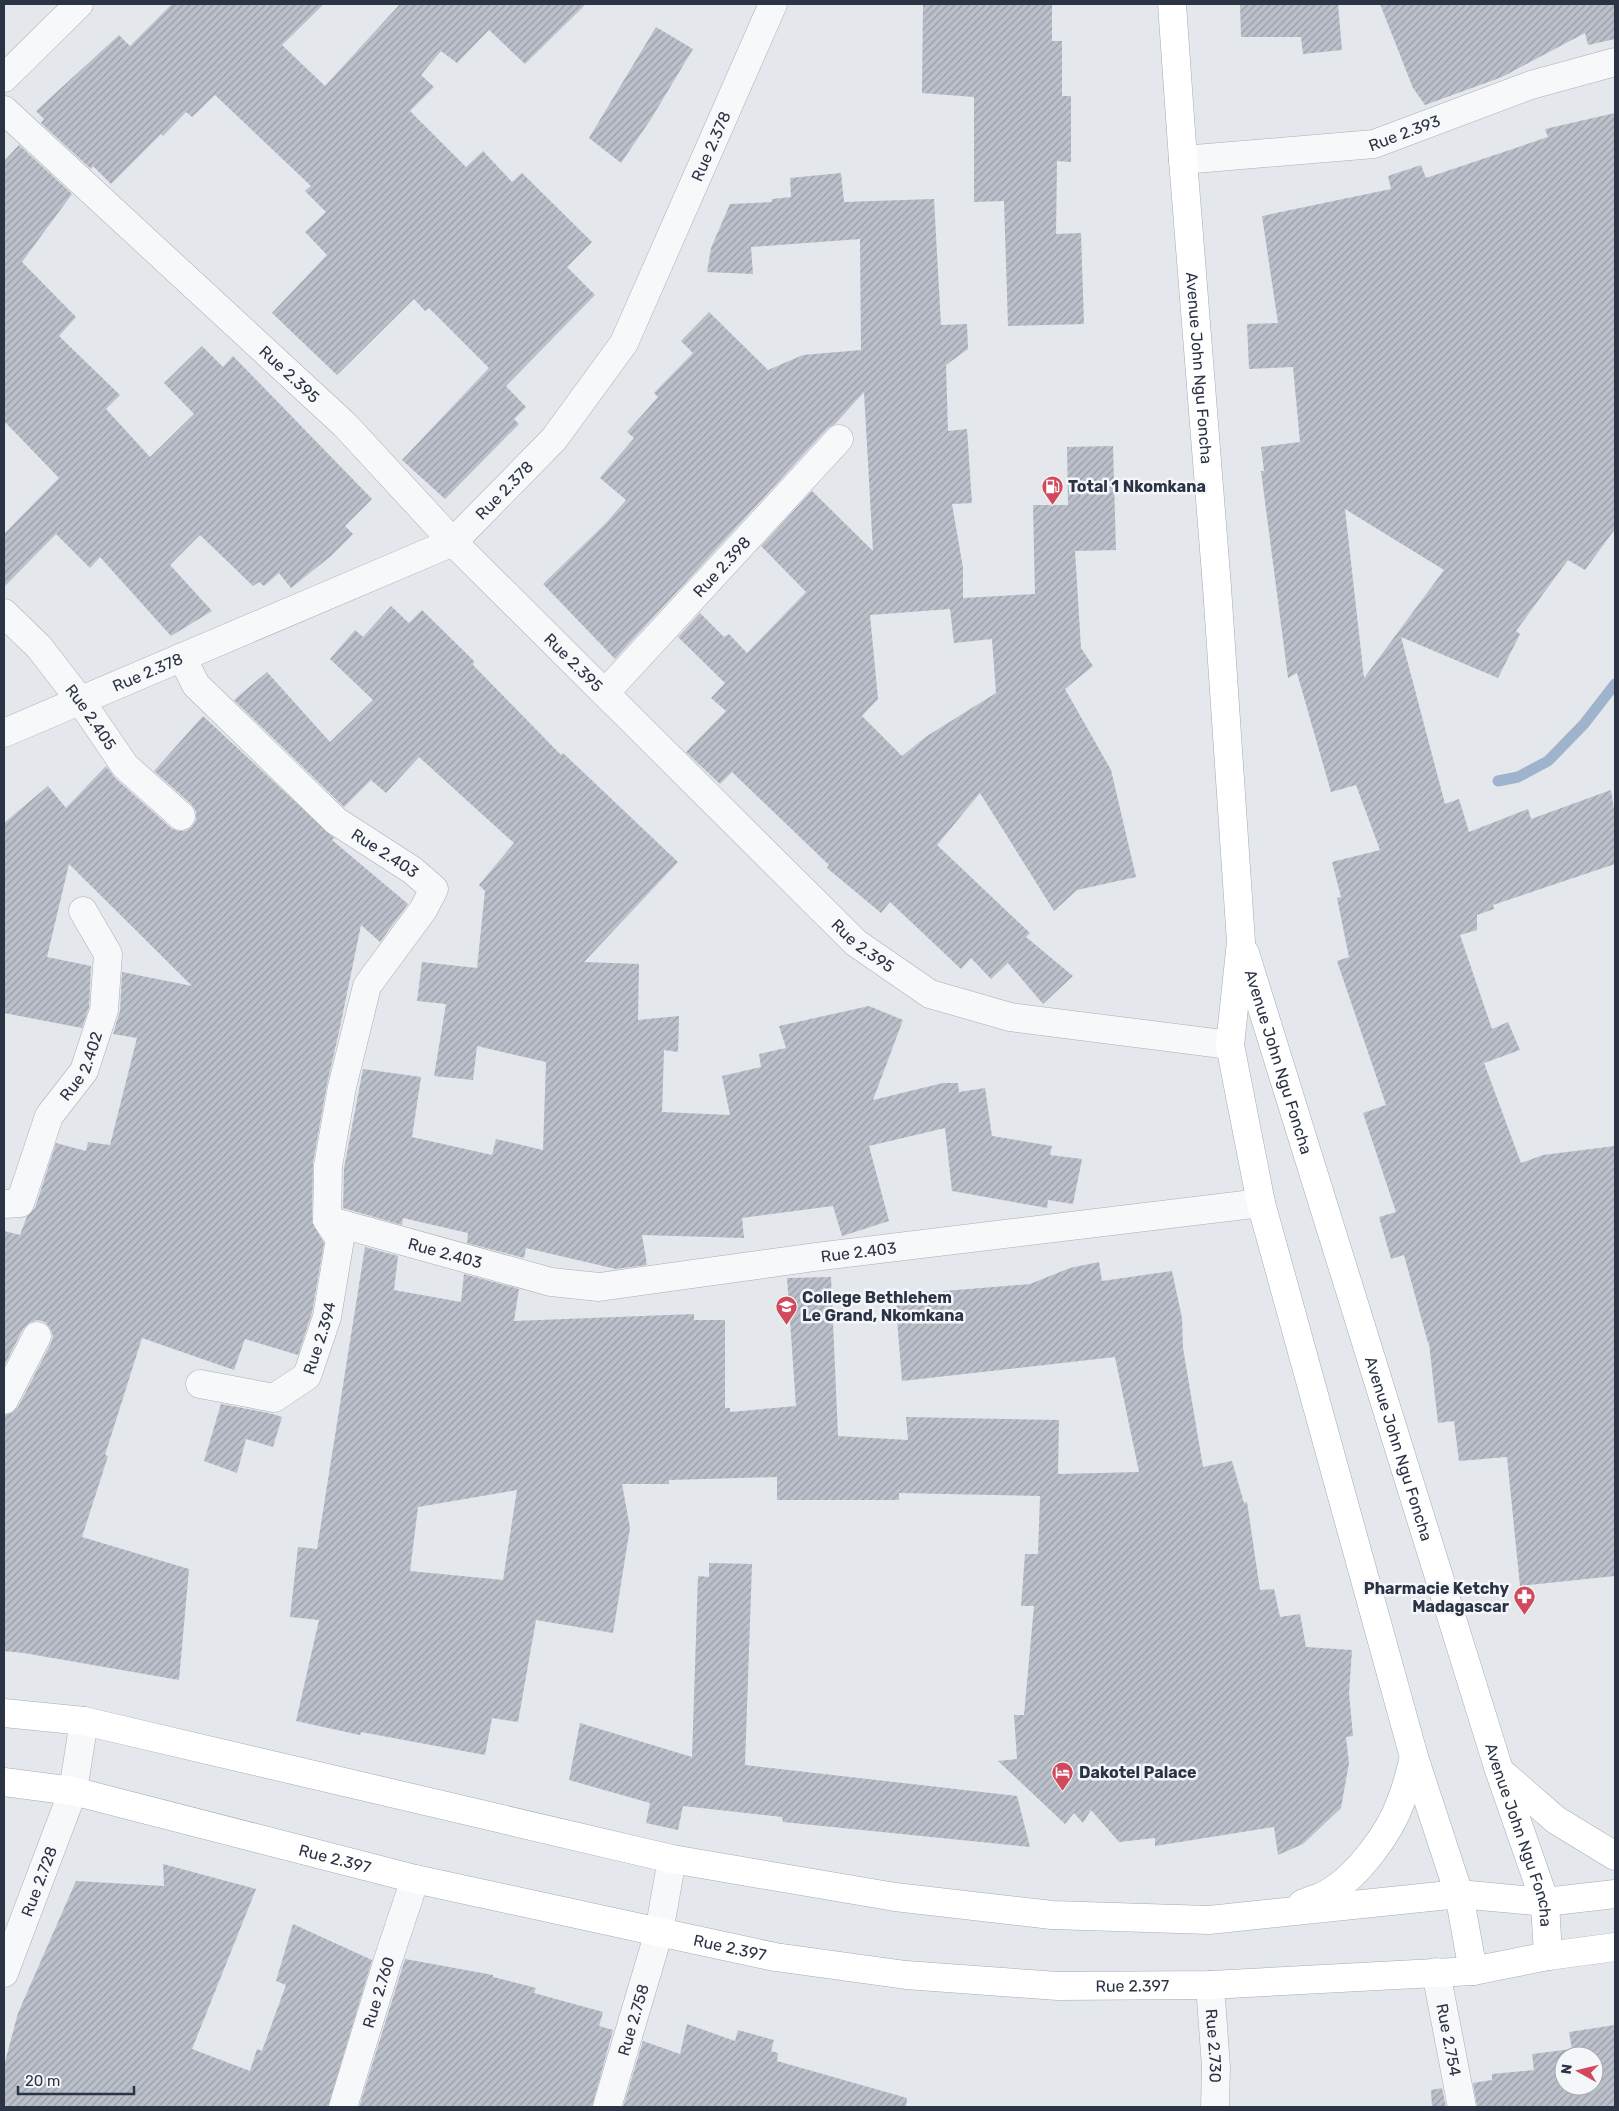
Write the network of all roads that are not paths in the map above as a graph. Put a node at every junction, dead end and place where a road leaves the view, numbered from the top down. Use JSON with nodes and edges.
{"nodes":[{"id":1,"x":79,"y":4,"type":"edge"},
{"id":2,"x":773,"y":4,"type":"edge"},
{"id":3,"x":1172,"y":4,"type":"edge"},
{"id":4,"x":1615,"y":62,"type":"edge"},
{"id":5,"x":7,"y":70,"type":"edge"},
{"id":6,"x":4,"y":110,"type":"edge"},
{"id":7,"x":1182,"y":160,"type":"junction"},
{"id":8,"x":839,"y":439,"type":"dead end"},
{"id":9,"x":453,"y":542,"type":"junction"},
{"id":10,"x":4,"y":613,"type":"edge"},
{"id":11,"x":182,"y":657,"type":"junction"},
{"id":12,"x":605,"y":693,"type":"junction"},
{"id":13,"x":80,"y":700,"type":"junction"},
{"id":14,"x":4,"y":733,"type":"edge"},
{"id":15,"x":181,"y":816,"type":"dead end"},
{"id":16,"x":83,"y":912,"type":"dead end"},
{"id":17,"x":1241,"y":942,"type":"junction"},
{"id":18,"x":1230,"y":1046,"type":"junction"},
{"id":19,"x":4,"y":1204,"type":"edge"},
{"id":20,"x":1261,"y":1204,"type":"junction"},
{"id":21,"x":327,"y":1220,"type":"junction"},
{"id":22,"x":37,"y":1336,"type":"dead end"},
{"id":23,"x":200,"y":1384,"type":"dead end"},
{"id":24,"x":4,"y":1400,"type":"edge"},
{"id":25,"x":4,"y":1713,"type":"edge"},
{"id":26,"x":84,"y":1721,"type":"junction"},
{"id":27,"x":1414,"y":1757,"type":"junction"},
{"id":28,"x":1499,"y":1770,"type":"junction"},
{"id":29,"x":4,"y":1782,"type":"edge"},
{"id":30,"x":73,"y":1791,"type":"junction"},
{"id":31,"x":1615,"y":1856,"type":"edge"},
{"id":32,"x":672,"y":1859,"type":"junction"},
{"id":33,"x":416,"y":1879,"type":"junction"},
{"id":34,"x":1459,"y":1894,"type":"junction"},
{"id":35,"x":1615,"y":1894,"type":"edge"},
{"id":36,"x":1545,"y":1902,"type":"junction"},
{"id":37,"x":1280,"y":1912,"type":"junction"},
{"id":38,"x":659,"y":1932,"type":"junction"},
{"id":39,"x":1615,"y":1947,"type":"edge"},
{"id":40,"x":1548,"y":1956,"type":"junction"},
{"id":41,"x":1473,"y":1971,"type":"junction"},
{"id":42,"x":1436,"y":1972,"type":"junction"},
{"id":43,"x":4,"y":1973,"type":"edge"},
{"id":44,"x":1210,"y":1985,"type":"junction"},
{"id":45,"x":342,"y":2107,"type":"edge"},
{"id":46,"x":607,"y":2107,"type":"edge"},
{"id":47,"x":1215,"y":2107,"type":"edge"},
{"id":48,"x":1462,"y":2107,"type":"edge"}],
"edges":[{"from":1,"to":5,"type":"street"},
{"from":2,"to":9,"type":"street","name":"Rue 2.378"},
{"from":3,"to":7,"type":"main road","name":"Avenue John Ngu Foncha"},
{"from":4,"to":7,"type":"street","name":"Rue 2.393"},
{"from":6,"to":9,"type":"street","name":"Rue 2.395"},
{"from":7,"to":17,"type":"main road","name":"Avenue John Ngu Foncha"},
{"from":8,"to":12,"type":"street","name":"Rue 2.398"},
{"from":9,"to":11,"type":"street","name":"Rue 2.378"},
{"from":9,"to":12,"type":"street","name":"Rue 2.395"},
{"from":10,"to":13,"type":"street","name":"Rue 2.405"},
{"from":11,"to":13,"type":"street","name":"Rue 2.378"},
{"from":11,"to":21,"type":"street","name":"Rue 2.403"},
{"from":12,"to":18,"type":"street","name":"Rue 2.395"},
{"from":13,"to":14,"type":"street","name":"Rue 2.378"},
{"from":13,"to":15,"type":"street","name":"Rue 2.405"},
{"from":16,"to":19,"type":"street","name":"Rue 2.402"},
{"from":17,"to":18,"type":"main road","name":"Avenue John Ngu Foncha"},
{"from":17,"to":28,"type":"main road","name":"Avenue John Ngu Foncha"},
{"from":18,"to":20,"type":"main road","name":"Avenue John Ngu Foncha"},
{"from":20,"to":21,"type":"street","name":"Rue 2.403"},
{"from":20,"to":27,"type":"main road","name":"Avenue John Ngu Foncha"},
{"from":21,"to":23,"type":"street","name":"Rue 2.394"},
{"from":22,"to":24,"type":"street"},
{"from":25,"to":26,"type":"main road"},
{"from":26,"to":30,"type":"street","name":"Rue 2.728"},
{"from":26,"to":32,"type":"main road"},
{"from":27,"to":34,"type":"main road","name":"Avenue John Ngu Foncha"},
{"from":27,"to":37,"type":"main road"},
{"from":28,"to":31,"type":"main road"},
{"from":28,"to":36,"type":"main road","name":"Avenue John Ngu Foncha"},
{"from":29,"to":30,"type":"main road","name":"Rue 2.397"},
{"from":30,"to":33,"type":"main road","name":"Rue 2.397"},
{"from":30,"to":43,"type":"street","name":"Rue 2.728"},
{"from":32,"to":37,"type":"main road"},
{"from":32,"to":38,"type":"street","name":"Rue 2.758"},
{"from":33,"to":38,"type":"main road","name":"Rue 2.397"},
{"from":33,"to":45,"type":"street","name":"Rue 2.760"},
{"from":34,"to":36,"type":"main road"},
{"from":34,"to":37,"type":"main road"},
{"from":34,"to":41,"type":"main road","name":"Avenue John Ngu Foncha"},
{"from":35,"to":36,"type":"main road"},
{"from":36,"to":40,"type":"main road","name":"Avenue John Ngu Foncha"},
{"from":38,"to":44,"type":"main road","name":"Rue 2.397"},
{"from":38,"to":46,"type":"street","name":"Rue 2.758"},
{"from":39,"to":40,"type":"main road","name":"Rue 2.397"},
{"from":40,"to":41,"type":"main road","name":"Rue 2.397"},
{"from":41,"to":42,"type":"main road","name":"Rue 2.397"},
{"from":42,"to":44,"type":"main road","name":"Rue 2.397"},
{"from":42,"to":48,"type":"street","name":"Rue 2.754"},
{"from":44,"to":47,"type":"street","name":"Rue 2.730"}]}
